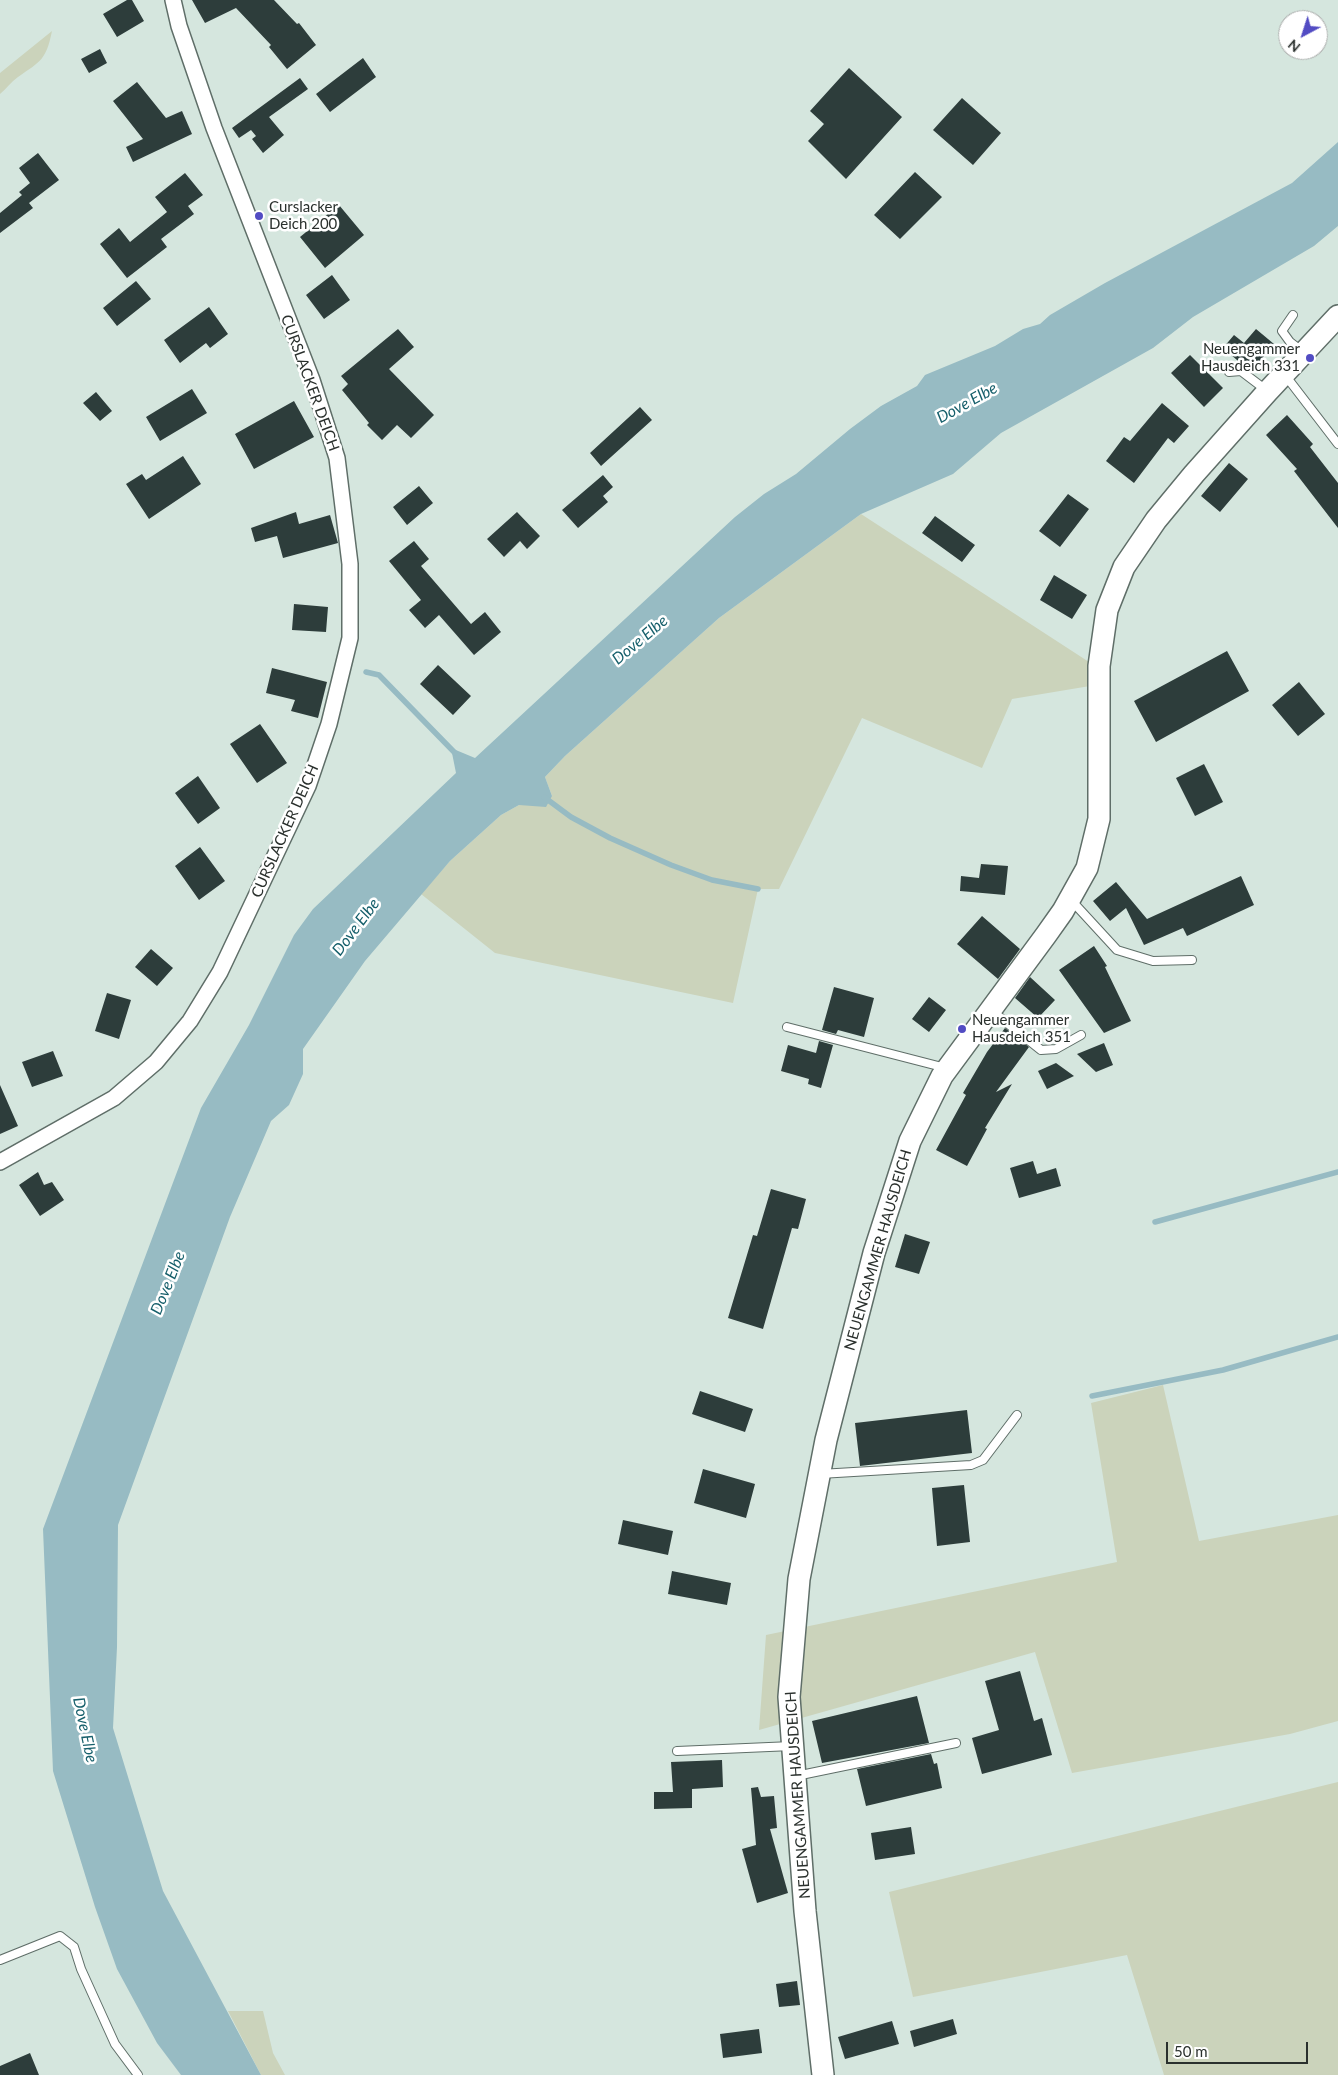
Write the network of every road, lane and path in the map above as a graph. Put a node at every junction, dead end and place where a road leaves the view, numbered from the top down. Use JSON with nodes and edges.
{"nodes":[{"id":1,"x":173,"y":0,"type":"edge"},
{"id":2,"x":1293,"y":315,"type":"dead end"},
{"id":3,"x":1338,"y":316,"type":"edge"},
{"id":4,"x":1303,"y":352,"type":"junction"},
{"id":5,"x":1229,"y":372,"type":"dead end"},
{"id":6,"x":1283,"y":374,"type":"junction"},
{"id":7,"x":1268,"y":391,"type":"junction"},
{"id":8,"x":1338,"y":444,"type":"edge"},
{"id":9,"x":1070,"y":899,"type":"junction"},
{"id":10,"x":1192,"y":960,"type":"dead end"},
{"id":11,"x":991,"y":1010,"type":"junction"},
{"id":12,"x":787,"y":1027,"type":"dead end"},
{"id":13,"x":1081,"y":1035,"type":"dead end"},
{"id":14,"x":948,"y":1069,"type":"junction"},
{"id":15,"x":0,"y":1162,"type":"edge"},
{"id":16,"x":1017,"y":1415,"type":"dead end"},
{"id":17,"x":819,"y":1474,"type":"junction"},
{"id":18,"x":956,"y":1744,"type":"dead end"},
{"id":19,"x":793,"y":1746,"type":"junction"},
{"id":20,"x":677,"y":1751,"type":"dead end"},
{"id":21,"x":795,"y":1776,"type":"junction"},
{"id":22,"x":0,"y":1960,"type":"edge"},
{"id":23,"x":138,"y":2075,"type":"edge"},
{"id":24,"x":823,"y":2075,"type":"edge"}],
"edges":[{"from":1,"to":15,"type":"street","name":"CURSLACKER DEICH"},
{"from":2,"to":4,"type":"lane"},
{"from":3,"to":4,"type":"street","name":"NEUENGAMMER HAUSDEICH"},
{"from":4,"to":6,"type":"street","name":"NEUENGAMMER HAUSDEICH"},
{"from":5,"to":7,"type":"lane"},
{"from":6,"to":7,"type":"street","name":"NEUENGAMMER HAUSDEICH"},
{"from":6,"to":8,"type":"lane"},
{"from":7,"to":9,"type":"street","name":"NEUENGAMMER HAUSDEICH"},
{"from":9,"to":10,"type":"lane"},
{"from":9,"to":11,"type":"street","name":"NEUENGAMMER HAUSDEICH"},
{"from":11,"to":13,"type":"lane"},
{"from":11,"to":14,"type":"street","name":"NEUENGAMMER HAUSDEICH"},
{"from":12,"to":14,"type":"lane"},
{"from":14,"to":17,"type":"street","name":"NEUENGAMMER HAUSDEICH"},
{"from":16,"to":17,"type":"lane"},
{"from":17,"to":19,"type":"street","name":"NEUENGAMMER HAUSDEICH"},
{"from":18,"to":21,"type":"lane"},
{"from":19,"to":20,"type":"lane"},
{"from":19,"to":21,"type":"street","name":"NEUENGAMMER HAUSDEICH"},
{"from":21,"to":24,"type":"street","name":"NEUENGAMMER HAUSDEICH"},
{"from":22,"to":23,"type":"lane"}]}
